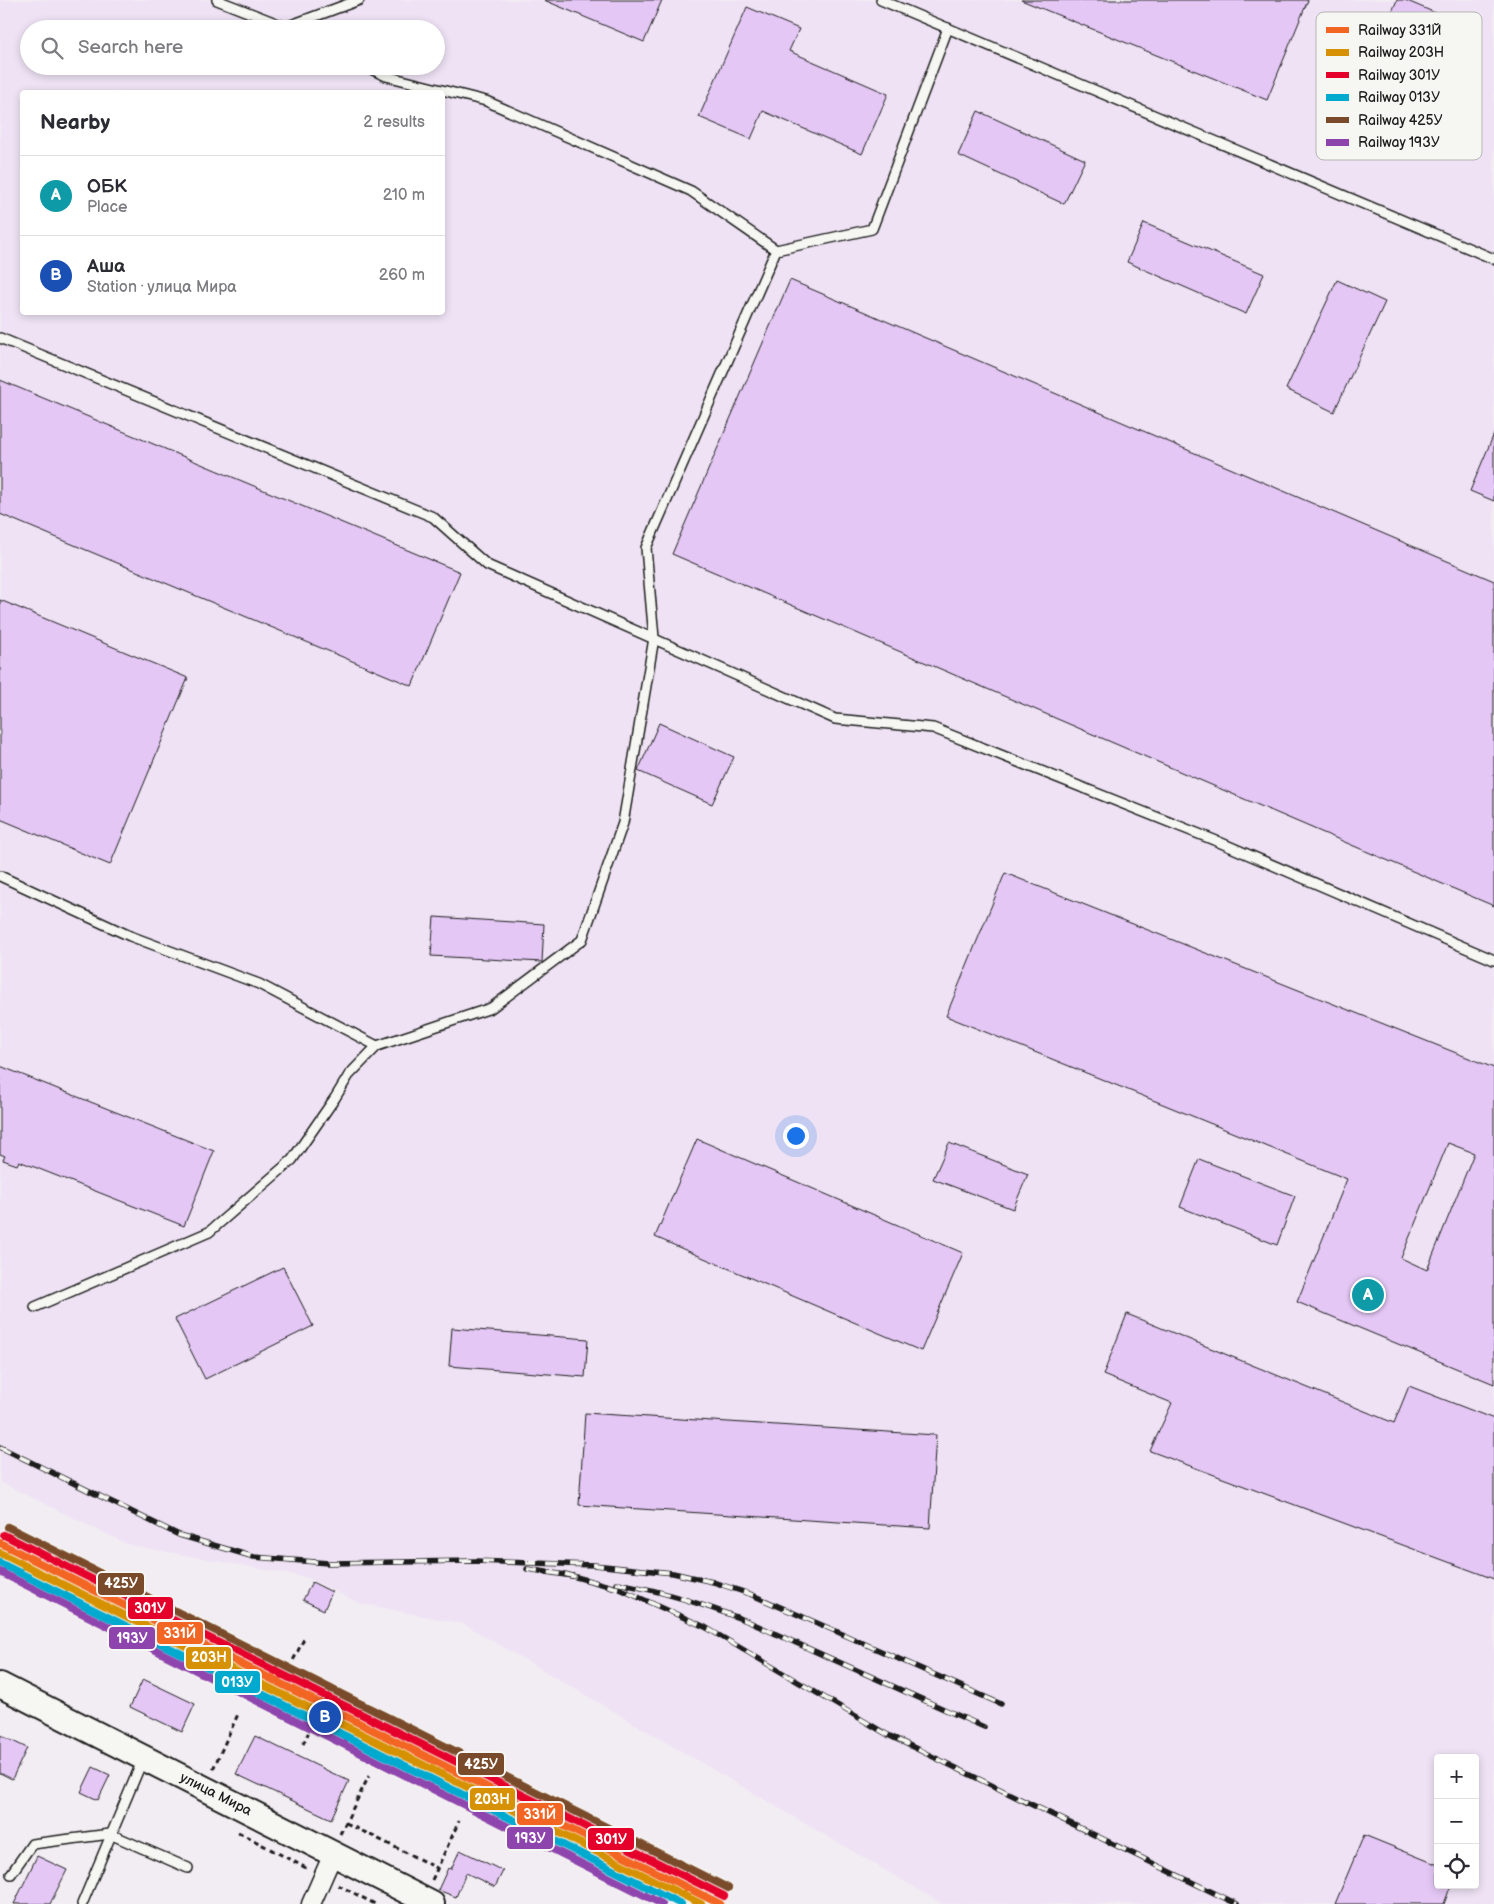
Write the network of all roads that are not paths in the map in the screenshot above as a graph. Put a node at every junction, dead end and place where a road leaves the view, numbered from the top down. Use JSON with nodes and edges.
{"nodes":[{"id":1,"x":217,"y":0,"type":"edge"},
{"id":2,"x":359,"y":0,"type":"edge"},
{"id":3,"x":881,"y":0,"type":"edge"},
{"id":4,"x":268,"y":20,"type":"edge"},
{"id":5,"x":308,"y":20,"type":"edge"},
{"id":6,"x":948,"y":28,"type":"junction"},
{"id":7,"x":384,"y":75,"type":"edge"},
{"id":8,"x":444,"y":90,"type":"edge"},
{"id":9,"x":445,"y":90,"type":"edge"},
{"id":10,"x":776,"y":250,"type":"junction"},
{"id":11,"x":1494,"y":260,"type":"edge"},
{"id":12,"x":0,"y":338,"type":"edge"},
{"id":13,"x":654,"y":638,"type":"junction"},
{"id":14,"x":0,"y":876,"type":"edge"},
{"id":15,"x":1494,"y":960,"type":"edge"},
{"id":16,"x":377,"y":1046,"type":"junction"},
{"id":17,"x":35,"y":1307,"type":"dead end"},
{"id":18,"x":0,"y":1685,"type":"edge"},
{"id":19,"x":143,"y":1757,"type":"junction"},
{"id":20,"x":110,"y":1834,"type":"junction"},
{"id":21,"x":332,"y":1843,"type":"junction"},
{"id":22,"x":188,"y":1868,"type":"dead end"},
{"id":23,"x":11,"y":1874,"type":"dead end"},
{"id":24,"x":431,"y":1894,"type":"edge"},
{"id":25,"x":82,"y":1904,"type":"edge"},
{"id":26,"x":311,"y":1904,"type":"edge"}],
"edges":[{"from":1,"to":4,"type":"lane"},
{"from":2,"to":5,"type":"lane"},
{"from":3,"to":6,"type":"lane"},
{"from":6,"to":10,"type":"lane"},
{"from":6,"to":11,"type":"lane"},
{"from":7,"to":8,"type":"lane"},
{"from":9,"to":10,"type":"lane"},
{"from":10,"to":13,"type":"lane"},
{"from":12,"to":13,"type":"lane"},
{"from":13,"to":15,"type":"lane"},
{"from":13,"to":16,"type":"lane"},
{"from":14,"to":16,"type":"lane"},
{"from":16,"to":17,"type":"lane"},
{"from":18,"to":19,"type":"street","name":"улица Мира"},
{"from":19,"to":20,"type":"lane"},
{"from":19,"to":21,"type":"street","name":"улица Мира"},
{"from":20,"to":22,"type":"lane"},
{"from":20,"to":23,"type":"lane"},
{"from":20,"to":25,"type":"lane"},
{"from":21,"to":24,"type":"street","name":"улица Мира"},
{"from":21,"to":26,"type":"street"}]}
